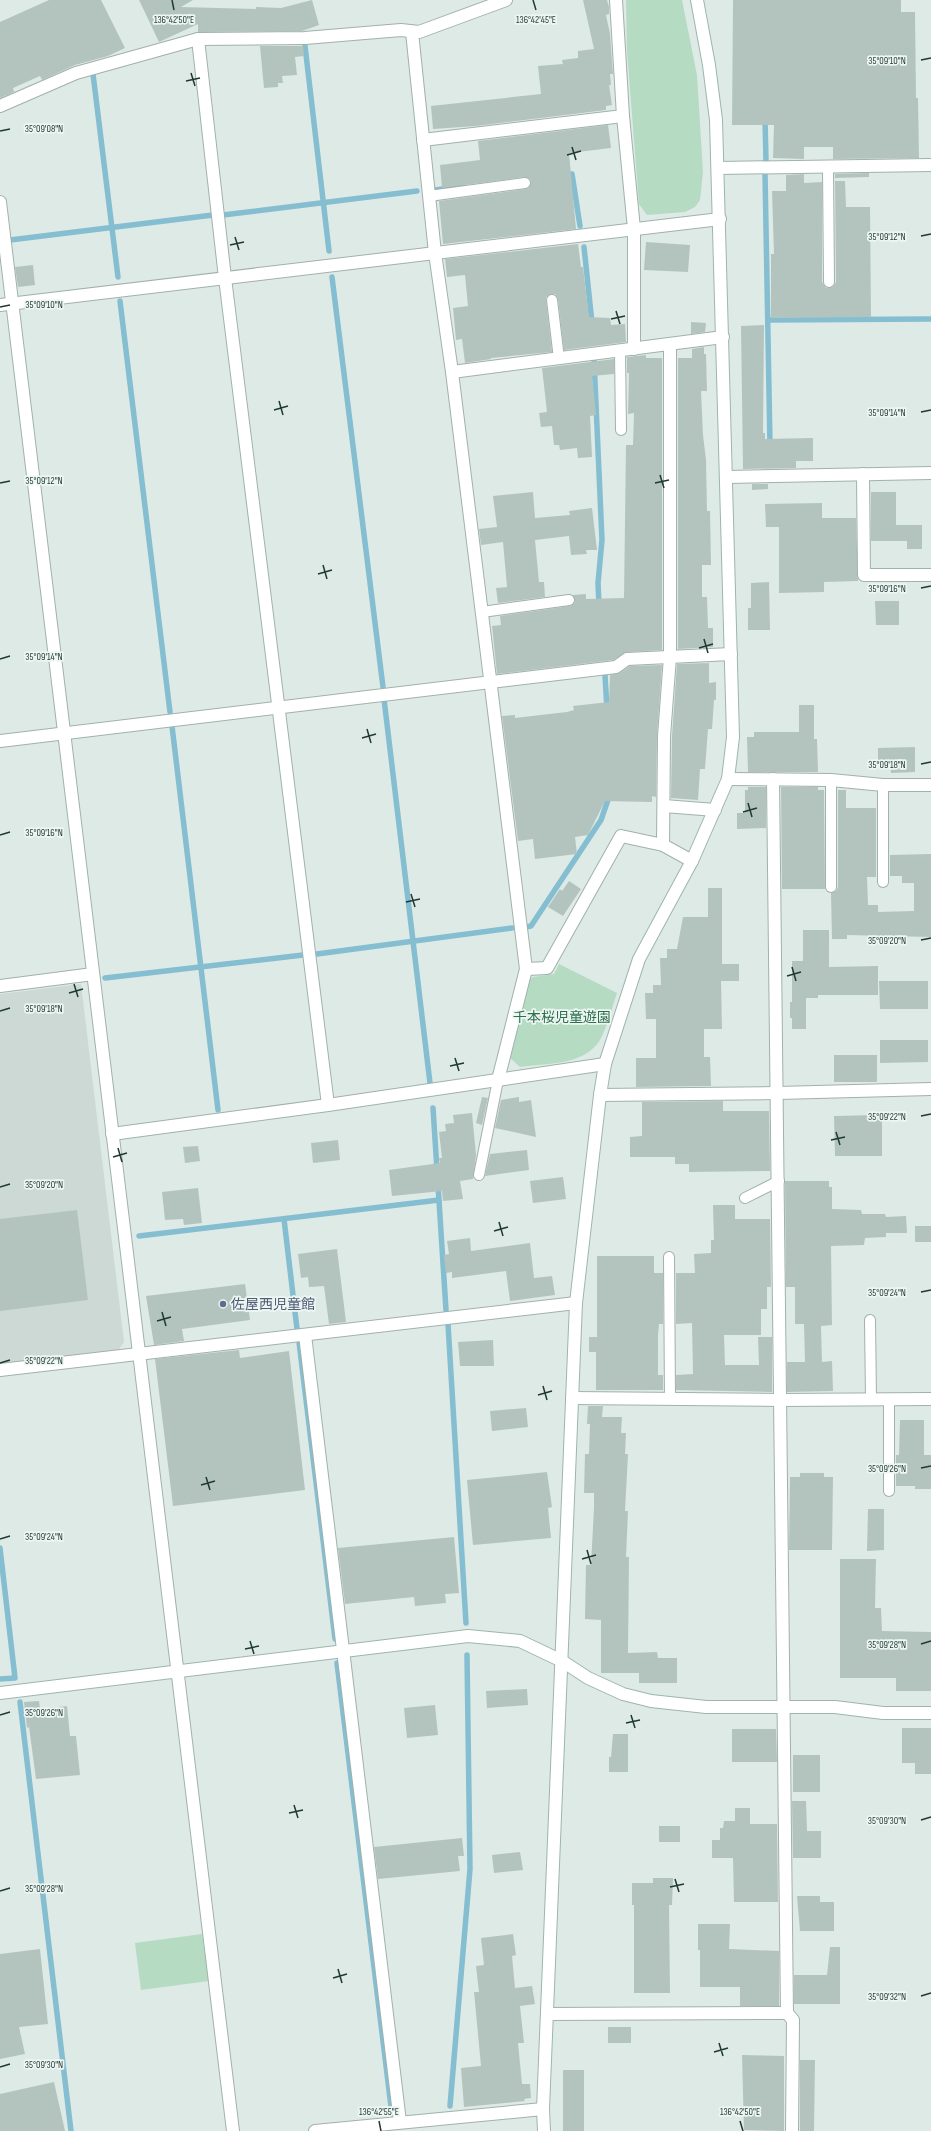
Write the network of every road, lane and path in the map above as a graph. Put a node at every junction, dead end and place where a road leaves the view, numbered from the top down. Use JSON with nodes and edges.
{"nodes":[{"id":1,"x":506,"y":0,"type":"edge"},
{"id":2,"x":616,"y":0,"type":"edge"},
{"id":3,"x":697,"y":0,"type":"edge"},
{"id":4,"x":412,"y":32,"type":"junction"},
{"id":5,"x":198,"y":39,"type":"junction"},
{"id":6,"x":0,"y":106,"type":"edge"},
{"id":7,"x":622,"y":116,"type":"junction"},
{"id":8,"x":423,"y":140,"type":"junction"},
{"id":9,"x":931,"y":165,"type":"edge"},
{"id":10,"x":828,"y":167,"type":"junction"},
{"id":11,"x":718,"y":168,"type":"junction"},
{"id":12,"x":525,"y":183,"type":"dead end"},
{"id":13,"x":429,"y":196,"type":"junction"},
{"id":14,"x":0,"y":202,"type":"edge"},
{"id":15,"x":720,"y":219,"type":"junction"},
{"id":16,"x":634,"y":229,"type":"junction"},
{"id":17,"x":435,"y":253,"type":"junction"},
{"id":18,"x":225,"y":278,"type":"junction"},
{"id":19,"x":829,"y":282,"type":"dead end"},
{"id":20,"x":552,"y":300,"type":"dead end"},
{"id":21,"x":6,"y":304,"type":"edge"},
{"id":22,"x":722,"y":337,"type":"junction"},
{"id":23,"x":670,"y":344,"type":"junction"},
{"id":24,"x":634,"y":349,"type":"junction"},
{"id":25,"x":620,"y":351,"type":"junction"},
{"id":26,"x":559,"y":359,"type":"junction"},
{"id":27,"x":452,"y":372,"type":"junction"},
{"id":28,"x":621,"y":430,"type":"dead end"},
{"id":29,"x":931,"y":473,"type":"edge"},
{"id":30,"x":863,"y":474,"type":"junction"},
{"id":31,"x":727,"y":477,"type":"junction"},
{"id":32,"x":931,"y":575,"type":"edge"},
{"id":33,"x":568,"y":600,"type":"dead end"},
{"id":34,"x":482,"y":612,"type":"junction"},
{"id":35,"x":732,"y":654,"type":"junction"},
{"id":36,"x":670,"y":657,"type":"junction"},
{"id":37,"x":491,"y":682,"type":"junction"},
{"id":38,"x":278,"y":708,"type":"junction"},
{"id":39,"x":64,"y":733,"type":"junction"},
{"id":40,"x":0,"y":741,"type":"edge"},
{"id":41,"x":728,"y":779,"type":"junction"},
{"id":42,"x":773,"y":779,"type":"junction"},
{"id":43,"x":831,"y":780,"type":"junction"},
{"id":44,"x":931,"y":785,"type":"edge"},
{"id":45,"x":883,"y":786,"type":"junction"},
{"id":46,"x":664,"y":806,"type":"junction"},
{"id":47,"x":715,"y":810,"type":"junction"},
{"id":48,"x":663,"y":845,"type":"junction"},
{"id":49,"x":692,"y":860,"type":"junction"},
{"id":50,"x":883,"y":882,"type":"dead end"},
{"id":51,"x":831,"y":887,"type":"dead end"},
{"id":52,"x":526,"y":969,"type":"junction"},
{"id":53,"x":93,"y":974,"type":"junction"},
{"id":54,"x":0,"y":986,"type":"edge"},
{"id":55,"x":605,"y":1064,"type":"junction"},
{"id":56,"x":498,"y":1080,"type":"junction"},
{"id":57,"x":931,"y":1089,"type":"edge"},
{"id":58,"x":778,"y":1093,"type":"junction"},
{"id":59,"x":600,"y":1095,"type":"junction"},
{"id":60,"x":328,"y":1105,"type":"junction"},
{"id":61,"x":112,"y":1134,"type":"junction"},
{"id":62,"x":478,"y":1175,"type":"dead end"},
{"id":63,"x":779,"y":1181,"type":"junction"},
{"id":64,"x":746,"y":1198,"type":"dead end"},
{"id":65,"x":669,"y":1257,"type":"dead end"},
{"id":66,"x":576,"y":1303,"type":"junction"},
{"id":67,"x":870,"y":1320,"type":"dead end"},
{"id":68,"x":306,"y":1335,"type":"junction"},
{"id":69,"x":139,"y":1353,"type":"junction"},
{"id":70,"x":0,"y":1370,"type":"edge"},
{"id":71,"x":572,"y":1398,"type":"junction"},
{"id":72,"x":670,"y":1399,"type":"junction"},
{"id":73,"x":871,"y":1399,"type":"junction"},
{"id":74,"x":889,"y":1399,"type":"junction"},
{"id":75,"x":931,"y":1399,"type":"edge"},
{"id":76,"x":781,"y":1400,"type":"junction"},
{"id":77,"x":889,"y":1491,"type":"dead end"},
{"id":78,"x":343,"y":1650,"type":"junction"},
{"id":79,"x":562,"y":1661,"type":"junction"},
{"id":80,"x":178,"y":1672,"type":"junction"},
{"id":81,"x":0,"y":1693,"type":"edge"},
{"id":82,"x":784,"y":1706,"type":"junction"},
{"id":83,"x":931,"y":1713,"type":"edge"},
{"id":84,"x":787,"y":2013,"type":"junction"},
{"id":85,"x":547,"y":2014,"type":"junction"},
{"id":86,"x":543,"y":2109,"type":"junction"},
{"id":87,"x":405,"y":2125,"type":"edge"},
{"id":88,"x":233,"y":2131,"type":"edge"},
{"id":89,"x":315,"y":2131,"type":"edge"},
{"id":90,"x":544,"y":2131,"type":"edge"},
{"id":91,"x":792,"y":2131,"type":"edge"}],
"edges":[{"from":1,"to":4,"type":"street"},
{"from":2,"to":7,"type":"street"},
{"from":3,"to":11,"type":"street"},
{"from":4,"to":5,"type":"street"},
{"from":4,"to":8,"type":"street"},
{"from":5,"to":6,"type":"street"},
{"from":5,"to":18,"type":"street"},
{"from":7,"to":8,"type":"street"},
{"from":7,"to":16,"type":"street"},
{"from":8,"to":13,"type":"street"},
{"from":9,"to":10,"type":"street"},
{"from":10,"to":11,"type":"street"},
{"from":10,"to":19,"type":"lane"},
{"from":11,"to":15,"type":"street"},
{"from":12,"to":13,"type":"lane"},
{"from":13,"to":17,"type":"street"},
{"from":14,"to":21,"type":"street"},
{"from":15,"to":16,"type":"street"},
{"from":15,"to":22,"type":"street"},
{"from":16,"to":17,"type":"street"},
{"from":16,"to":24,"type":"street"},
{"from":17,"to":18,"type":"street"},
{"from":17,"to":27,"type":"street"},
{"from":18,"to":21,"type":"street"},
{"from":18,"to":38,"type":"street"},
{"from":20,"to":26,"type":"lane"},
{"from":21,"to":39,"type":"street"},
{"from":22,"to":23,"type":"street"},
{"from":22,"to":31,"type":"street"},
{"from":23,"to":24,"type":"street"},
{"from":23,"to":36,"type":"street"},
{"from":24,"to":25,"type":"street"},
{"from":25,"to":26,"type":"street"},
{"from":25,"to":28,"type":"lane"},
{"from":26,"to":27,"type":"street"},
{"from":27,"to":34,"type":"street"},
{"from":29,"to":30,"type":"street"},
{"from":30,"to":31,"type":"street"},
{"from":30,"to":32,"type":"street"},
{"from":31,"to":35,"type":"street"},
{"from":33,"to":34,"type":"lane"},
{"from":34,"to":37,"type":"street"},
{"from":35,"to":36,"type":"street"},
{"from":35,"to":41,"type":"street"},
{"from":36,"to":37,"type":"street"},
{"from":36,"to":46,"type":"street"},
{"from":37,"to":38,"type":"street"},
{"from":37,"to":52,"type":"street"},
{"from":38,"to":39,"type":"street"},
{"from":38,"to":60,"type":"street"},
{"from":39,"to":40,"type":"street"},
{"from":39,"to":53,"type":"street"},
{"from":41,"to":42,"type":"street"},
{"from":41,"to":47,"type":"street"},
{"from":42,"to":43,"type":"street"},
{"from":42,"to":58,"type":"street"},
{"from":43,"to":45,"type":"street"},
{"from":43,"to":51,"type":"lane"},
{"from":44,"to":45,"type":"street"},
{"from":45,"to":50,"type":"lane"},
{"from":46,"to":47,"type":"street"},
{"from":46,"to":48,"type":"street"},
{"from":47,"to":49,"type":"street"},
{"from":48,"to":49,"type":"street"},
{"from":48,"to":52,"type":"street"},
{"from":49,"to":55,"type":"street"},
{"from":52,"to":56,"type":"street"},
{"from":53,"to":54,"type":"street"},
{"from":53,"to":61,"type":"street"},
{"from":55,"to":56,"type":"street"},
{"from":55,"to":59,"type":"street"},
{"from":56,"to":60,"type":"street"},
{"from":56,"to":62,"type":"lane"},
{"from":57,"to":58,"type":"street"},
{"from":58,"to":59,"type":"street"},
{"from":58,"to":63,"type":"street"},
{"from":59,"to":66,"type":"street"},
{"from":60,"to":61,"type":"street"},
{"from":61,"to":69,"type":"street"},
{"from":63,"to":64,"type":"lane"},
{"from":63,"to":76,"type":"street"},
{"from":65,"to":72,"type":"lane"},
{"from":66,"to":68,"type":"street"},
{"from":66,"to":71,"type":"street"},
{"from":67,"to":73,"type":"lane"},
{"from":68,"to":69,"type":"street"},
{"from":68,"to":78,"type":"street"},
{"from":69,"to":70,"type":"street"},
{"from":69,"to":80,"type":"street"},
{"from":71,"to":72,"type":"street"},
{"from":71,"to":79,"type":"street"},
{"from":72,"to":76,"type":"street"},
{"from":73,"to":74,"type":"street"},
{"from":73,"to":76,"type":"street"},
{"from":74,"to":75,"type":"street"},
{"from":74,"to":77,"type":"lane"},
{"from":76,"to":82,"type":"street"},
{"from":78,"to":79,"type":"street"},
{"from":78,"to":80,"type":"street"},
{"from":78,"to":87,"type":"street"},
{"from":79,"to":82,"type":"street"},
{"from":79,"to":85,"type":"street"},
{"from":80,"to":81,"type":"street"},
{"from":80,"to":88,"type":"street"},
{"from":82,"to":83,"type":"street"},
{"from":82,"to":84,"type":"street"},
{"from":84,"to":85,"type":"street"},
{"from":84,"to":91,"type":"street"},
{"from":85,"to":86,"type":"street"},
{"from":86,"to":87,"type":"street"},
{"from":86,"to":90,"type":"street"},
{"from":87,"to":89,"type":"street"}]}
